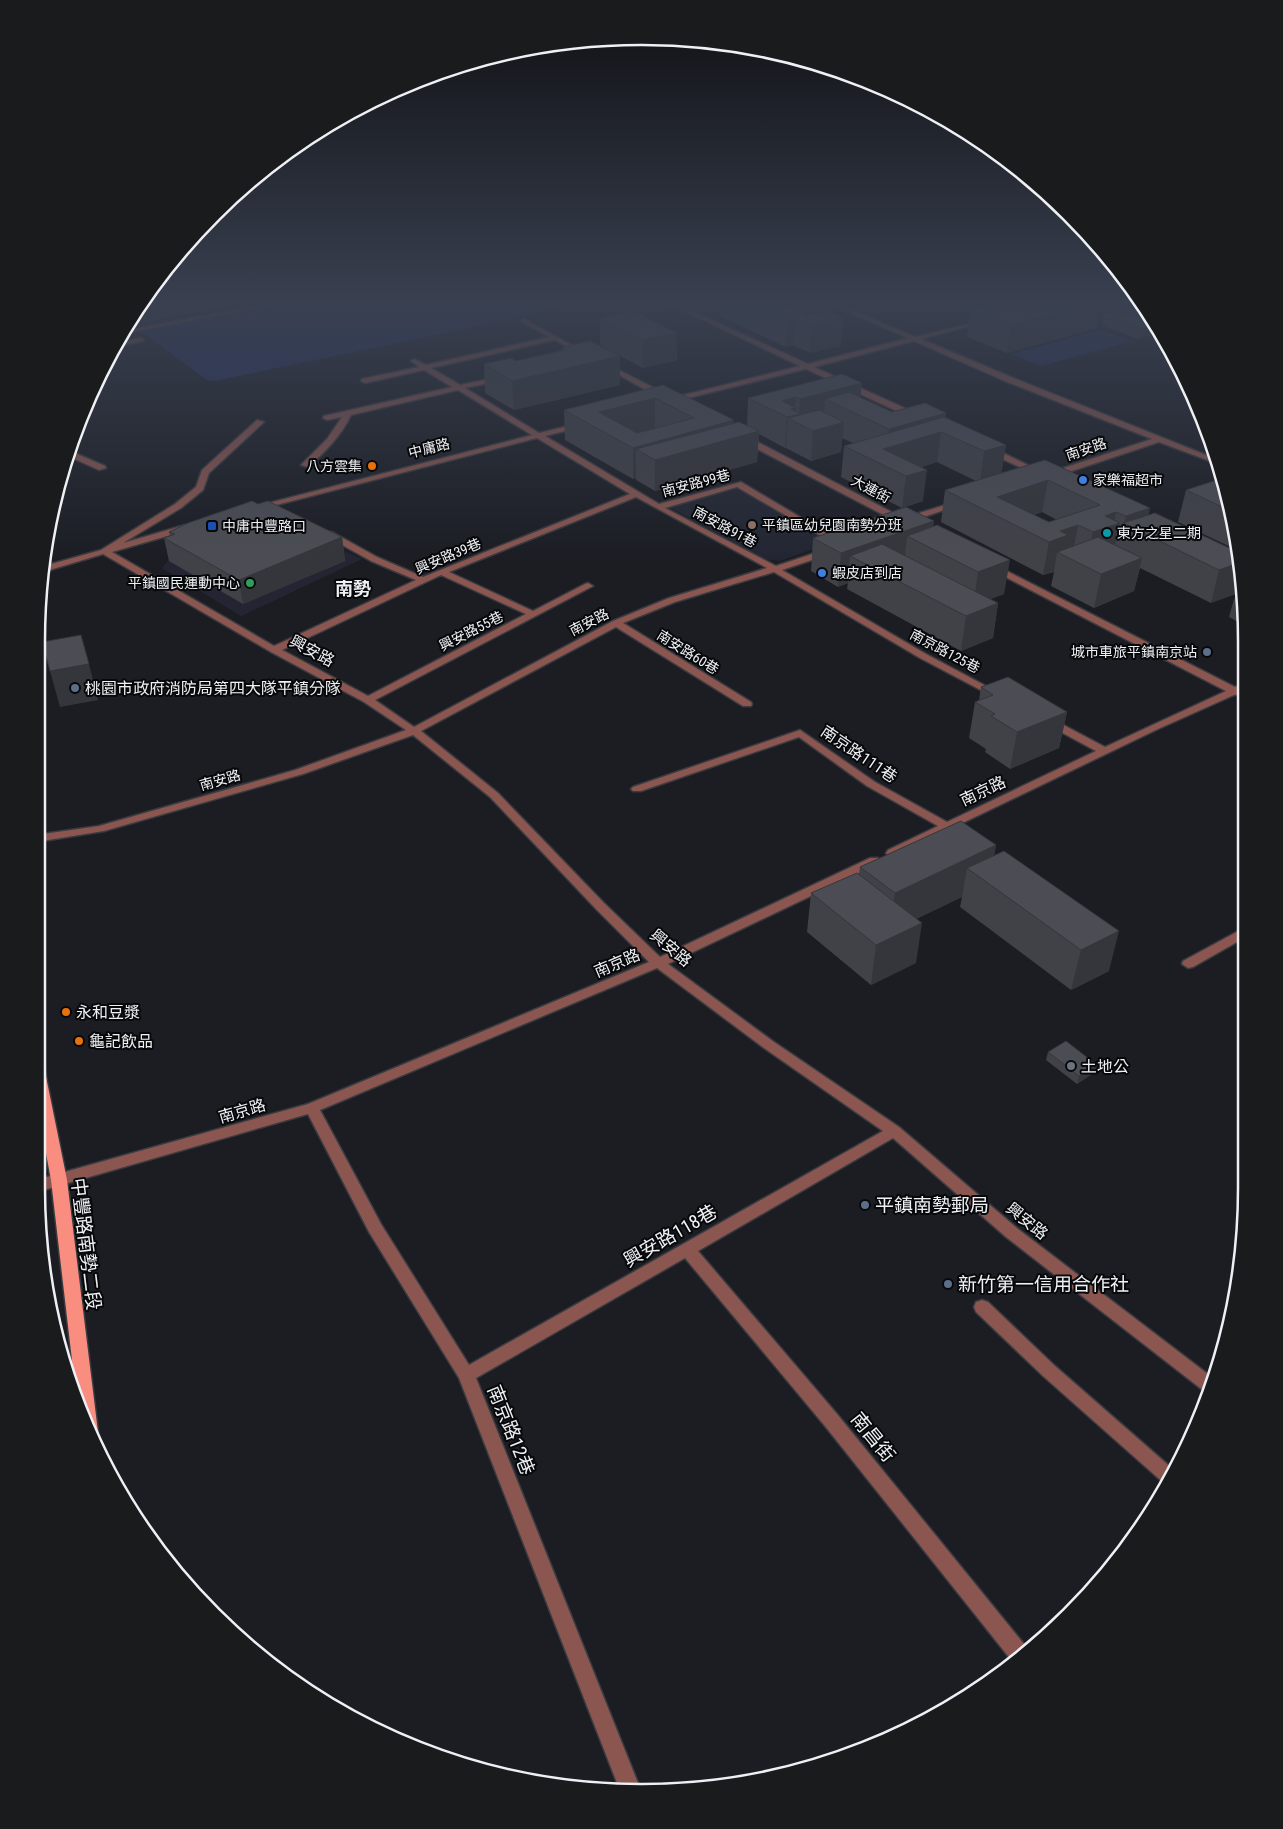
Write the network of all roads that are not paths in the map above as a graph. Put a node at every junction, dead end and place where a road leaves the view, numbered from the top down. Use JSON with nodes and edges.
{"nodes":[{"id":1,"x":454,"y":389,"type":"edge"},
{"id":2,"x":462,"y":389,"type":"edge"},
{"id":3,"x":651,"y":389,"type":"edge"},
{"id":4,"x":719,"y":389,"type":"edge"},
{"id":5,"x":855,"y":389,"type":"edge"},
{"id":6,"x":1038,"y":389,"type":"edge"},
{"id":7,"x":673,"y":401,"type":"junction"},
{"id":8,"x":663,"y":404,"type":"edge"},
{"id":9,"x":682,"y":406,"type":"edge"},
{"id":10,"x":348,"y":412,"type":"junction"},
{"id":11,"x":327,"y":418,"type":"dead end"},
{"id":12,"x":921,"y":419,"type":"edge"},
{"id":13,"x":260,"y":422,"type":"dead end"},
{"id":14,"x":586,"y":423,"type":"edge"},
{"id":15,"x":735,"y":433,"type":"edge"},
{"id":16,"x":538,"y":435,"type":"junction"},
{"id":17,"x":1160,"y":439,"type":"junction"},
{"id":18,"x":984,"y":448,"type":"edge"},
{"id":19,"x":75,"y":456,"type":"edge"},
{"id":20,"x":1209,"y":459,"type":"edge"},
{"id":21,"x":305,"y":466,"type":"dead end"},
{"id":22,"x":102,"y":468,"type":"dead end"},
{"id":23,"x":1051,"y":478,"type":"junction"},
{"id":24,"x":1038,"y":479,"type":"edge"},
{"id":25,"x":636,"y":494,"type":"junction"},
{"id":26,"x":273,"y":502,"type":"junction"},
{"id":27,"x":966,"y":502,"type":"edge"},
{"id":28,"x":658,"y":507,"type":"junction"},
{"id":29,"x":246,"y":510,"type":"edge"},
{"id":30,"x":290,"y":512,"type":"edge"},
{"id":31,"x":191,"y":526,"type":"edge"},
{"id":32,"x":324,"y":531,"type":"edge"},
{"id":33,"x":845,"y":545,"type":"joint"},
{"id":34,"x":104,"y":550,"type":"junction"},
{"id":35,"x":988,"y":564,"type":"edge"},
{"id":36,"x":50,"y":567,"type":"edge"},
{"id":37,"x":775,"y":569,"type":"junction"},
{"id":38,"x":442,"y":572,"type":"junction"},
{"id":39,"x":423,"y":580,"type":"junction"},
{"id":40,"x":588,"y":586,"type":"dead end"},
{"id":41,"x":533,"y":614,"type":"junction"},
{"id":42,"x":616,"y":623,"type":"junction"},
{"id":43,"x":274,"y":650,"type":"junction"},
{"id":44,"x":1238,"y":690,"type":"edge"},
{"id":45,"x":1238,"y":691,"type":"edge"},
{"id":46,"x":368,"y":700,"type":"junction"},
{"id":47,"x":1010,"y":701,"type":"edge"},
{"id":48,"x":747,"y":704,"type":"dead end"},
{"id":49,"x":1044,"y":719,"type":"edge"},
{"id":50,"x":414,"y":731,"type":"junction"},
{"id":51,"x":1105,"y":751,"type":"junction"},
{"id":52,"x":637,"y":789,"type":"dead end"},
{"id":53,"x":946,"y":826,"type":"junction"},
{"id":54,"x":45,"y":838,"type":"edge"},
{"id":55,"x":1238,"y":935,"type":"edge"},
{"id":56,"x":658,"y":963,"type":"junction"},
{"id":57,"x":1188,"y":964,"type":"dead end"},
{"id":58,"x":45,"y":1108,"type":"edge"},
{"id":59,"x":312,"y":1108,"type":"junction"},
{"id":60,"x":894,"y":1131,"type":"junction"},
{"id":61,"x":59,"y":1180,"type":"junction"},
{"id":62,"x":45,"y":1184,"type":"edge"},
{"id":63,"x":687,"y":1249,"type":"junction"},
{"id":64,"x":982,"y":1307,"type":"dead end"},
{"id":65,"x":466,"y":1376,"type":"junction"},
{"id":66,"x":1205,"y":1382,"type":"edge"},
{"id":67,"x":86,"y":1403,"type":"edge"},
{"id":68,"x":1165,"y":1473,"type":"edge"},
{"id":69,"x":1017,"y":1651,"type":"edge"},
{"id":70,"x":628,"y":1784,"type":"edge"}],
"edges":[{"from":1,"to":10,"type":"street"},
{"from":2,"to":16,"type":"street","name":"南安路91巷"},
{"from":3,"to":7,"type":"street"},
{"from":4,"to":7,"type":"street"},
{"from":5,"to":12,"type":"street"},
{"from":6,"to":17,"type":"street"},
{"from":7,"to":8,"type":"street"},
{"from":7,"to":9,"type":"street"},
{"from":10,"to":11,"type":"street"},
{"from":10,"to":21,"type":"street"},
{"from":13,"to":34,"type":"street"},
{"from":14,"to":16,"type":"street","name":"中庸路"},
{"from":15,"to":27,"type":"street","name":"大連街"},
{"from":16,"to":25,"type":"street","name":"南安路91巷"},
{"from":16,"to":26,"type":"street","name":"中庸路"},
{"from":17,"to":20,"type":"street"},
{"from":17,"to":23,"type":"street","name":"南安路"},
{"from":18,"to":23,"type":"street"},
{"from":19,"to":22,"type":"street"},
{"from":23,"to":24,"type":"street","name":"南安路"},
{"from":25,"to":28,"type":"street","name":"南安路91巷"},
{"from":25,"to":38,"type":"street","name":"興安路39巷"},
{"from":26,"to":29,"type":"street","name":"中庸路"},
{"from":26,"to":30,"type":"street"},
{"from":28,"to":33,"type":"street","name":"南安路99巷"},
{"from":28,"to":37,"type":"street","name":"南安路91巷"},
{"from":31,"to":34,"type":"street"},
{"from":32,"to":39,"type":"street"},
{"from":33,"to":37,"type":"street","name":"南安路"},
{"from":34,"to":36,"type":"street"},
{"from":34,"to":43,"type":"street","name":"興安路"},
{"from":35,"to":44,"type":"street"},
{"from":37,"to":42,"type":"street","name":"南安路"},
{"from":37,"to":47,"type":"street","name":"南京路125巷"},
{"from":38,"to":39,"type":"street","name":"興安路39巷"},
{"from":38,"to":41,"type":"street"},
{"from":39,"to":43,"type":"street","name":"興安路39巷"},
{"from":40,"to":41,"type":"street","name":"興安路55巷"},
{"from":41,"to":46,"type":"street","name":"興安路55巷"},
{"from":42,"to":48,"type":"street","name":"南安路60巷"},
{"from":42,"to":50,"type":"street","name":"南安路"},
{"from":43,"to":46,"type":"street","name":"興安路"},
{"from":45,"to":51,"type":"street","name":"南京路"},
{"from":46,"to":50,"type":"street","name":"興安路"},
{"from":49,"to":51,"type":"street"},
{"from":50,"to":54,"type":"street","name":"南安路"},
{"from":50,"to":56,"type":"street","name":"興安路"},
{"from":51,"to":53,"type":"street","name":"南京路"},
{"from":52,"to":53,"type":"street","name":"南京路111巷"},
{"from":53,"to":56,"type":"street","name":"南京路"},
{"from":55,"to":57,"type":"street"},
{"from":56,"to":59,"type":"street","name":"南京路"},
{"from":56,"to":60,"type":"street","name":"興安路"},
{"from":58,"to":61,"type":"main road","name":"中豐路南勢二段"},
{"from":59,"to":61,"type":"street","name":"南京路"},
{"from":59,"to":65,"type":"street","name":"南京路12巷"},
{"from":60,"to":63,"type":"street","name":"興安路118巷"},
{"from":60,"to":66,"type":"street","name":"興安路"},
{"from":61,"to":62,"type":"street","name":"南京路"},
{"from":61,"to":67,"type":"main road","name":"中豐路南勢二段"},
{"from":63,"to":65,"type":"street","name":"興安路118巷"},
{"from":63,"to":69,"type":"street","name":"南昌街"},
{"from":64,"to":68,"type":"street"},
{"from":65,"to":70,"type":"street","name":"南京路12巷"}]}
